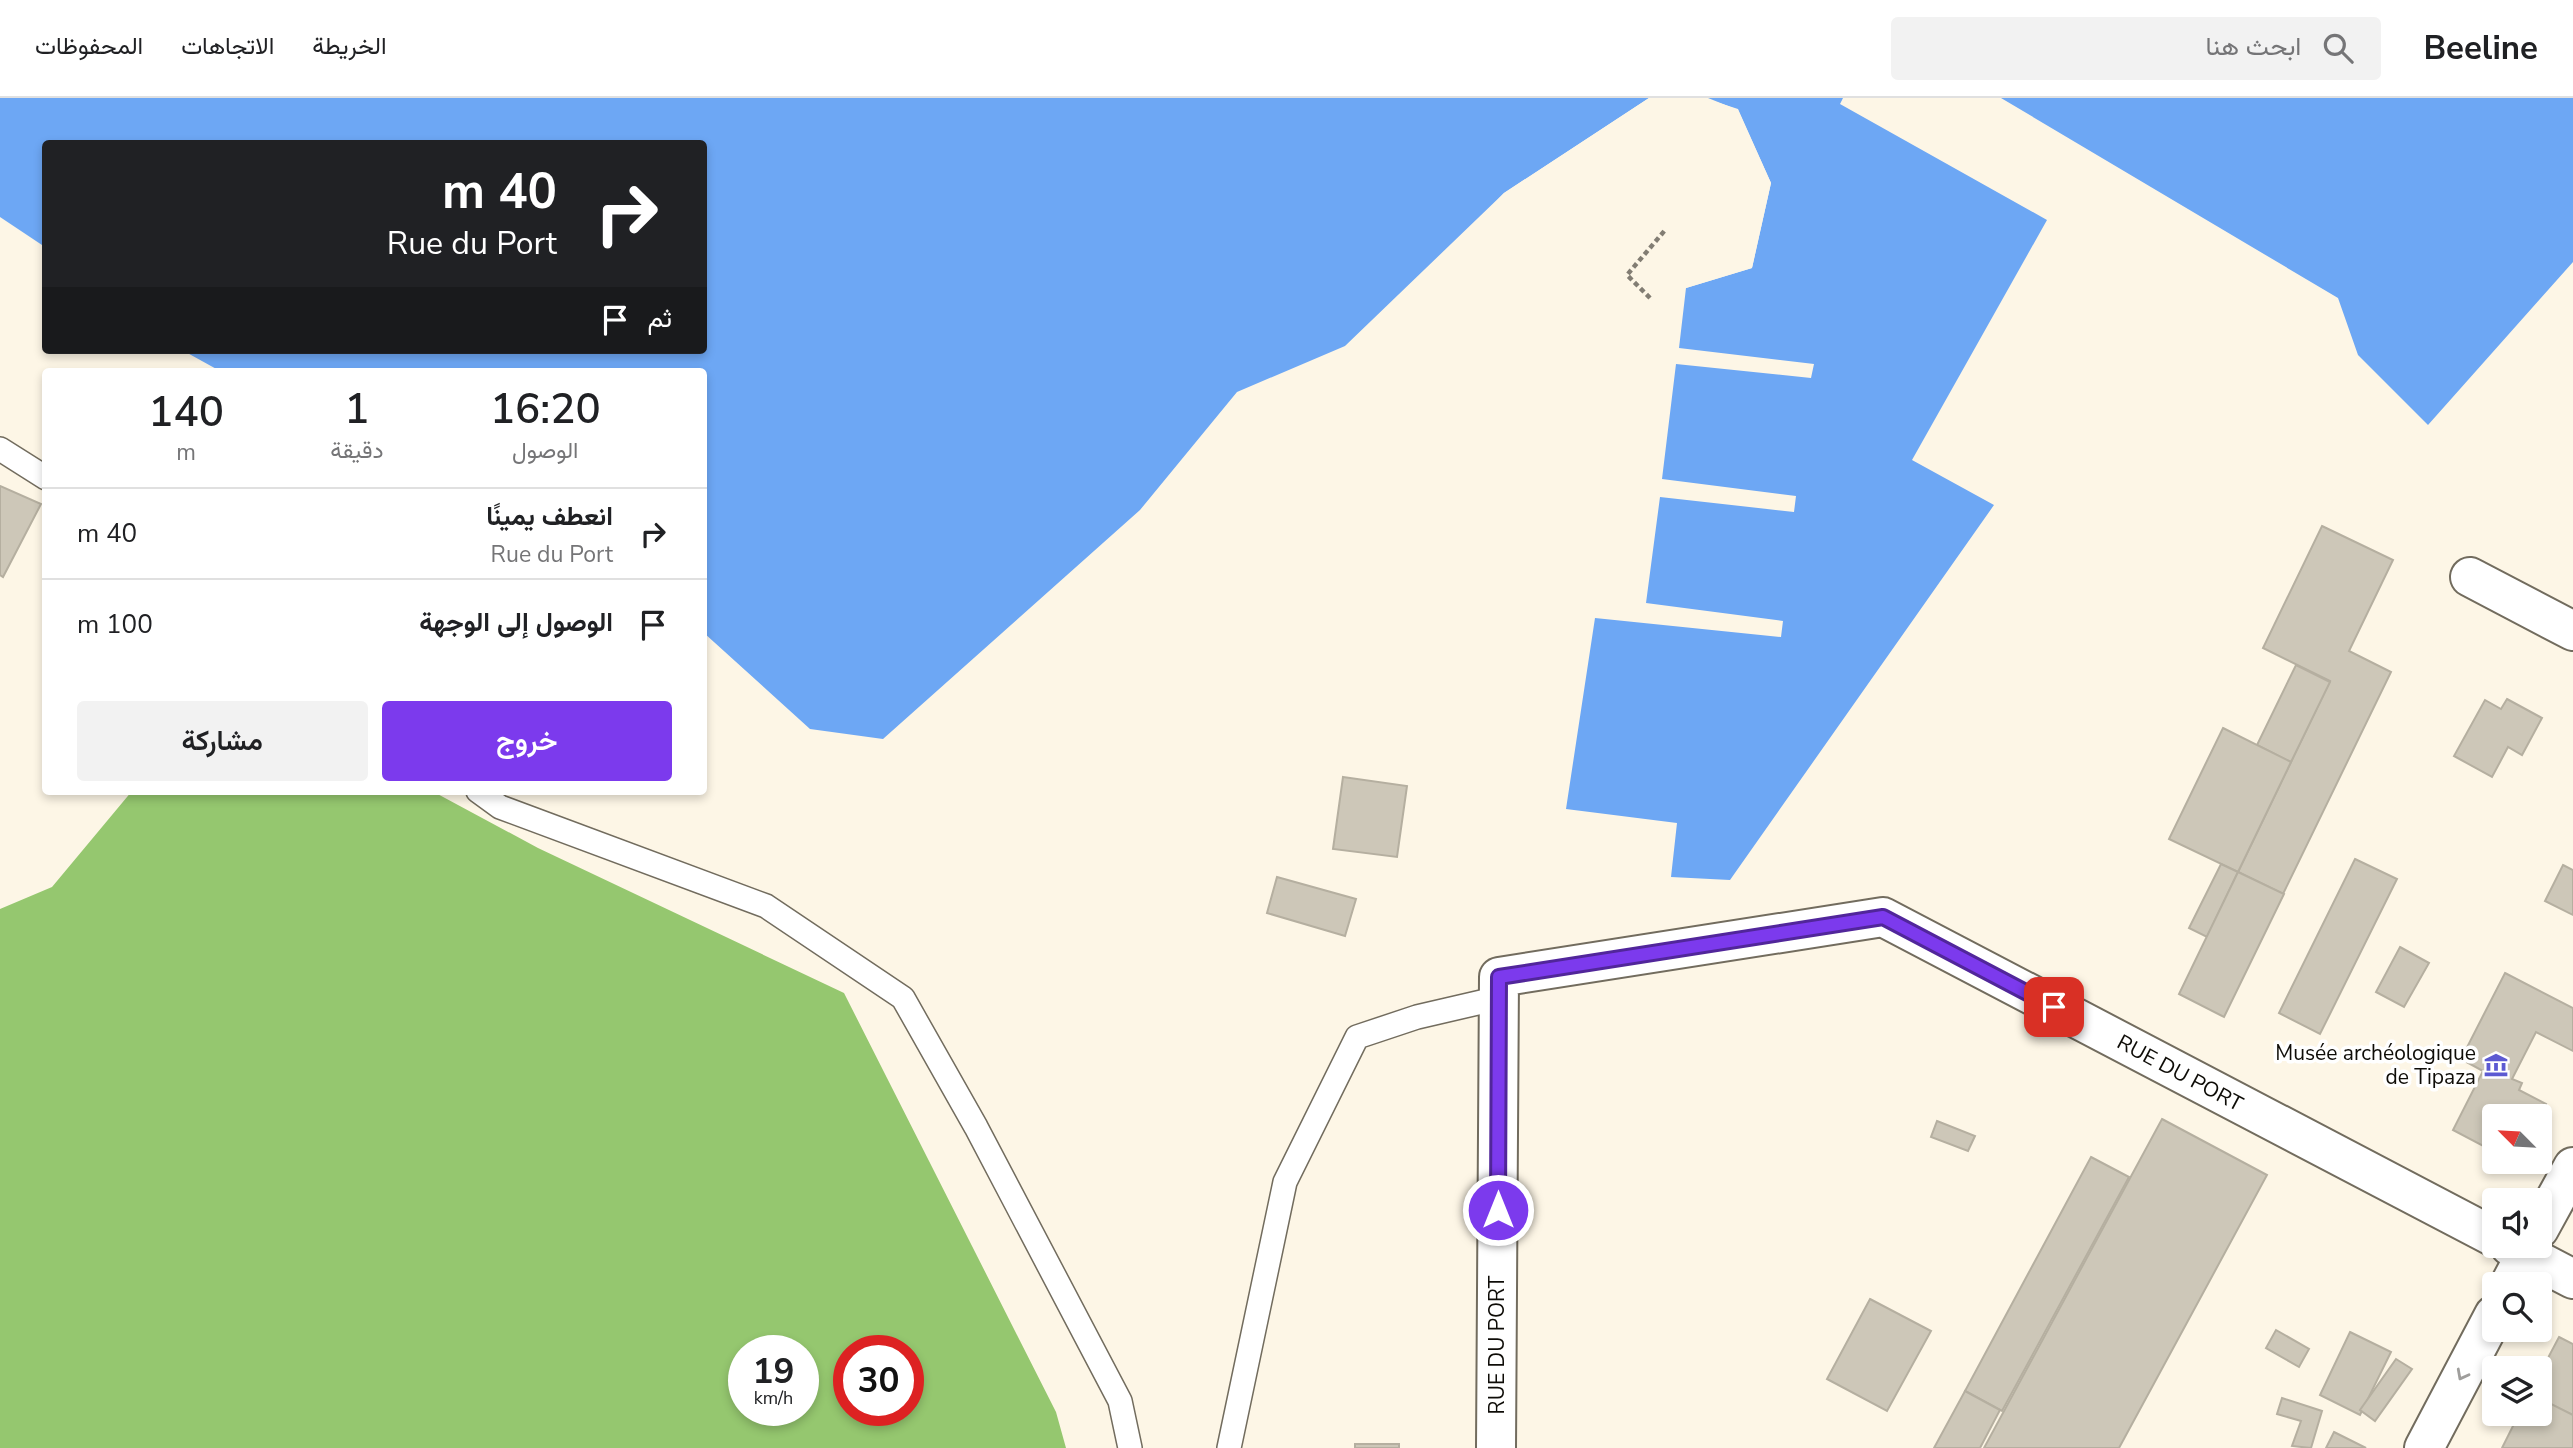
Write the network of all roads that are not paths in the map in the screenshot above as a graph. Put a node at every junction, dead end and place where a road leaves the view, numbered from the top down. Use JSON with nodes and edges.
{"nodes":[{"id":1,"x":0,"y":449,"type":"edge"},
{"id":2,"x":42,"y":475,"type":"edge"},
{"id":3,"x":2470,"y":577,"type":"dead end"},
{"id":4,"x":2573,"y":631,"type":"edge"},
{"id":5,"x":484,"y":795,"type":"edge"},
{"id":6,"x":1499,"y":998,"type":"junction"},
{"id":7,"x":2573,"y":1167,"type":"edge"},
{"id":8,"x":2552,"y":1198,"type":"edge"},
{"id":9,"x":2482,"y":1230,"type":"edge"},
{"id":10,"x":2534,"y":1258,"type":"edge"},
{"id":11,"x":2573,"y":1279,"type":"edge"},
{"id":12,"x":2482,"y":1338,"type":"edge"},
{"id":13,"x":1130,"y":1448,"type":"edge"},
{"id":14,"x":1229,"y":1448,"type":"edge"},
{"id":15,"x":1496,"y":1448,"type":"edge"},
{"id":16,"x":2424,"y":1448,"type":"edge"}],
"edges":[{"from":1,"to":2,"type":"lane"},
{"from":3,"to":4,"type":"street"},
{"from":5,"to":13,"type":"lane"},
{"from":6,"to":9,"type":"street","name":"RUE DU PORT"},
{"from":6,"to":14,"type":"lane"},
{"from":6,"to":15,"type":"street","name":"RUE DU PORT"},
{"from":7,"to":8,"type":"street"},
{"from":10,"to":11,"type":"street","name":"RUE DU PORT"},
{"from":12,"to":16,"type":"street","one_way":true}]}
